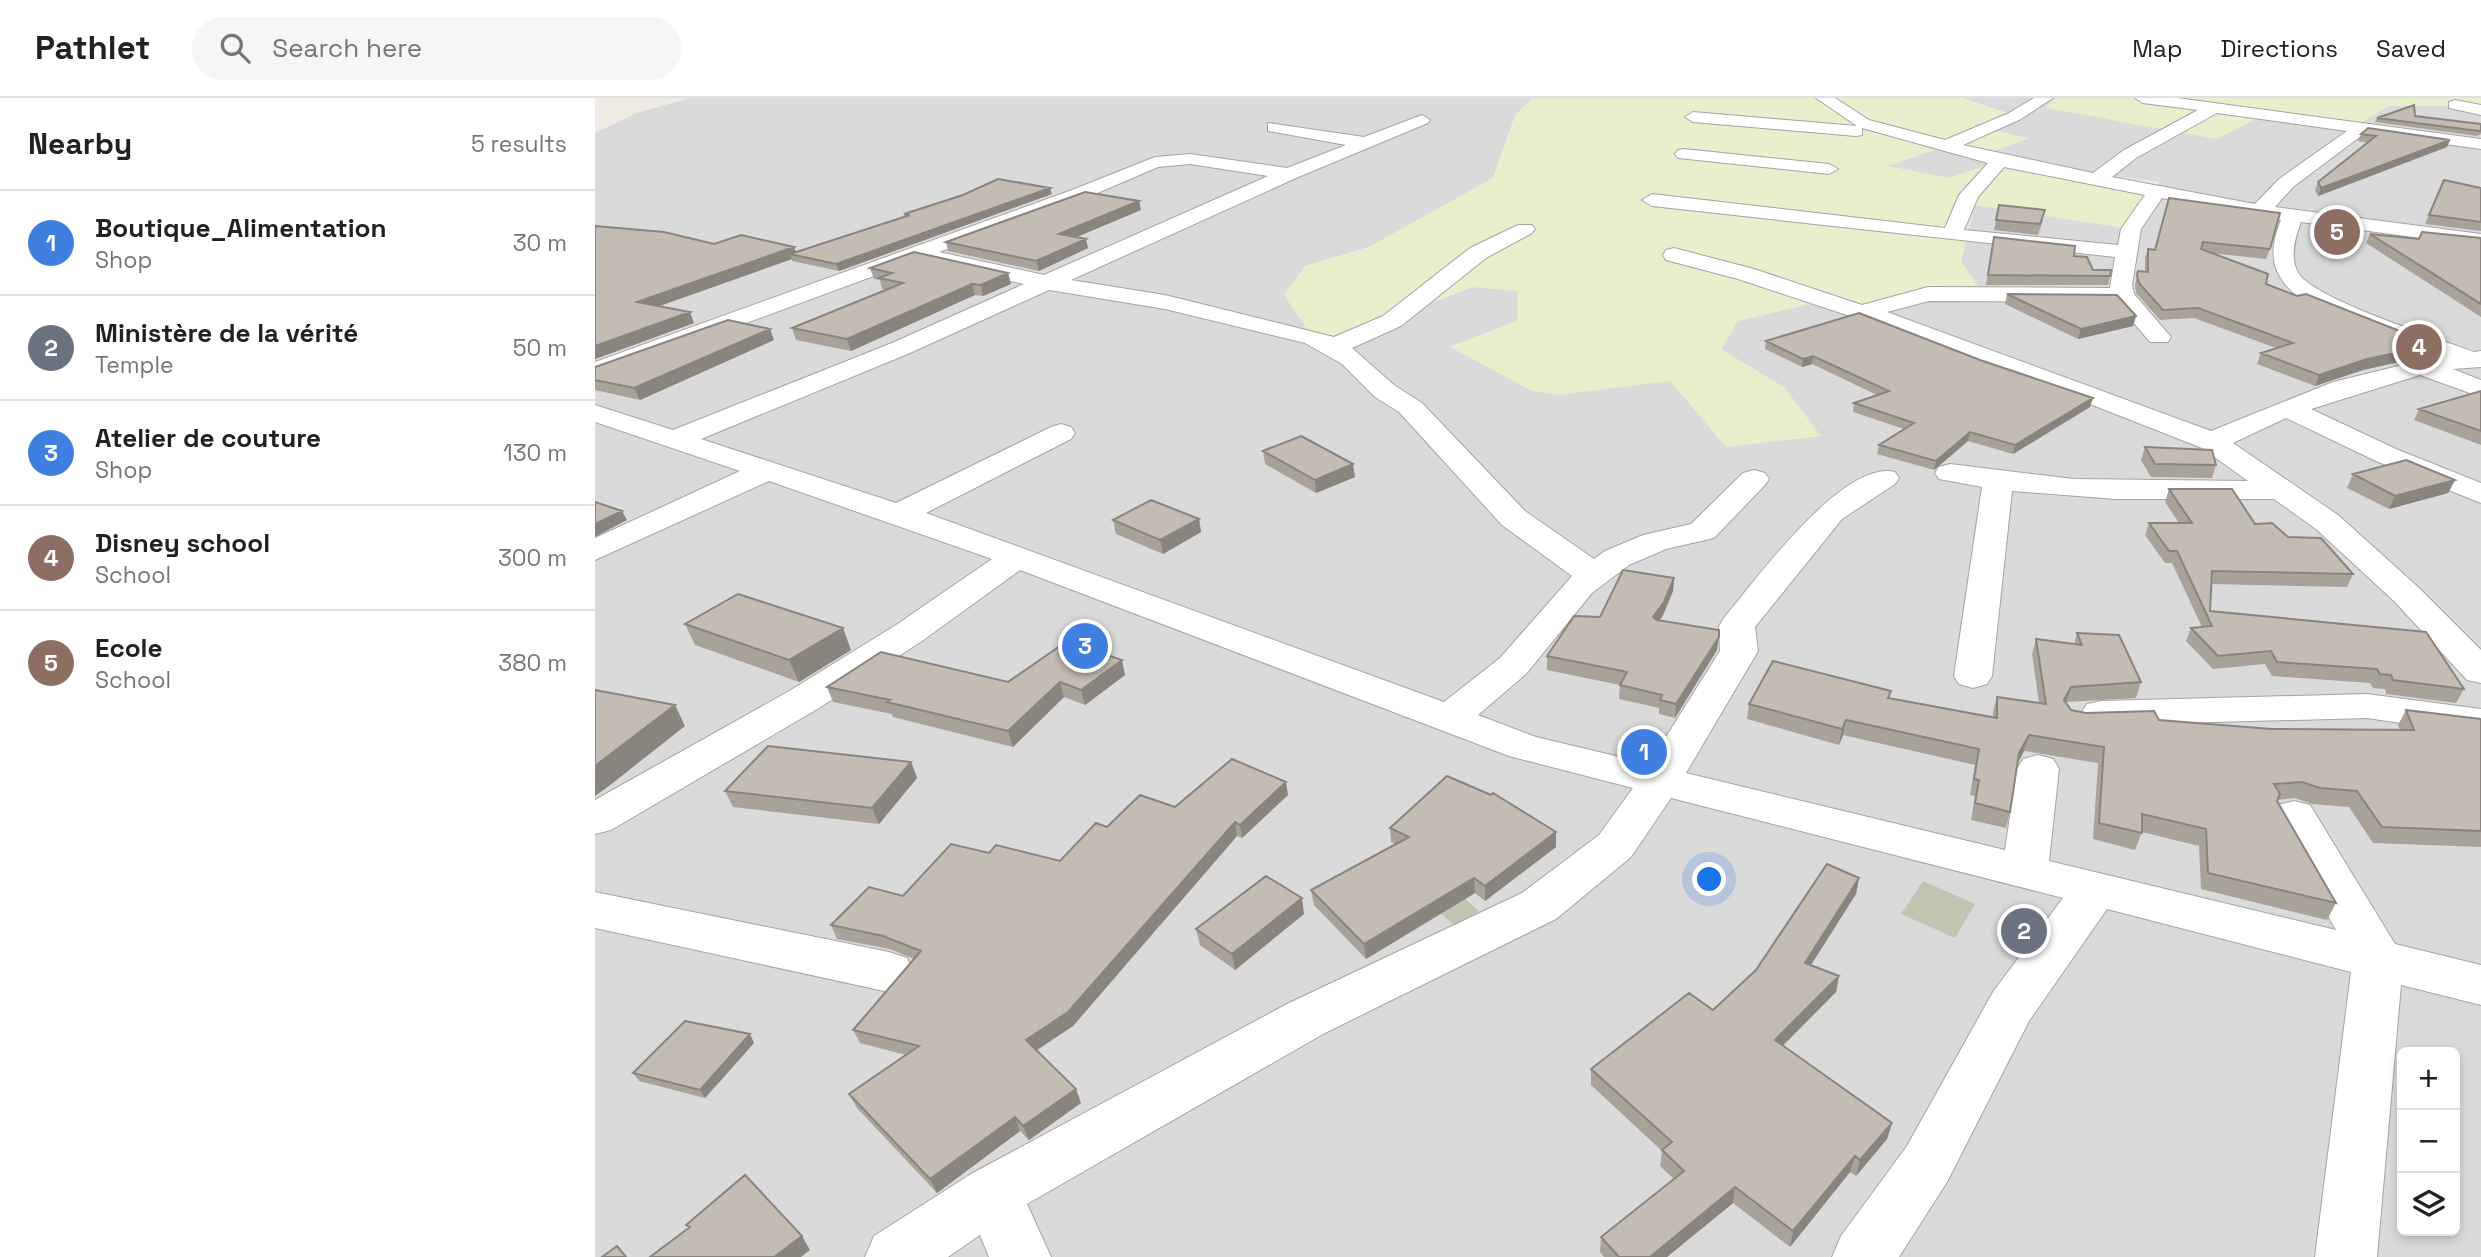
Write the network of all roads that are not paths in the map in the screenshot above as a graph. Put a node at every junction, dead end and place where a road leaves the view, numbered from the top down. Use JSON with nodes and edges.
{"nodes":[{"id":1,"x":1824,"y":98,"type":"edge"},
{"id":2,"x":2045,"y":98,"type":"edge"},
{"id":3,"x":2143,"y":98,"type":"edge"},
{"id":4,"x":2455,"y":105,"type":"dead end"},
{"id":5,"x":2214,"y":108,"type":"junction"},
{"id":6,"x":2481,"y":110,"type":"edge"},
{"id":7,"x":1693,"y":117,"type":"dead end"},
{"id":8,"x":1422,"y":120,"type":"dead end"},
{"id":9,"x":1274,"y":127,"type":"dead end"},
{"id":10,"x":2361,"y":128,"type":"junction"},
{"id":11,"x":2477,"y":141,"type":"edge"},
{"id":12,"x":1367,"y":143,"type":"junction"},
{"id":13,"x":1846,"y":145,"type":"junction"},
{"id":14,"x":1944,"y":147,"type":"junction"},
{"id":15,"x":1683,"y":154,"type":"dead end"},
{"id":16,"x":2000,"y":161,"type":"junction"},
{"id":17,"x":1289,"y":174,"type":"junction"},
{"id":18,"x":2095,"y":181,"type":"junction"},
{"id":19,"x":2156,"y":193,"type":"junction"},
{"id":20,"x":1652,"y":200,"type":"dead end"},
{"id":21,"x":2260,"y":211,"type":"junction"},
{"id":22,"x":1783,"y":216,"type":"junction"},
{"id":23,"x":2294,"y":216,"type":"junction"},
{"id":24,"x":1525,"y":229,"type":"dead end"},
{"id":25,"x":1952,"y":235,"type":"junction"},
{"id":26,"x":2481,"y":240,"type":"edge"},
{"id":27,"x":2126,"y":252,"type":"junction"},
{"id":28,"x":915,"y":253,"type":"junction"},
{"id":29,"x":1674,"y":255,"type":"dead end"},
{"id":30,"x":1048,"y":283,"type":"junction"},
{"id":31,"x":2123,"y":295,"type":"junction"},
{"id":32,"x":1862,"y":312,"type":"junction"},
{"id":33,"x":2158,"y":337,"type":"dead end"},
{"id":34,"x":1335,"y":346,"type":"junction"},
{"id":35,"x":2477,"y":359,"type":"edge"},
{"id":36,"x":2424,"y":368,"type":"junction"},
{"id":37,"x":595,"y":371,"type":"edge"},
{"id":38,"x":2481,"y":389,"type":"edge"},
{"id":39,"x":2287,"y":408,"type":"junction"},
{"id":40,"x":595,"y":414,"type":"edge"},
{"id":41,"x":1061,"y":433,"type":"dead end"},
{"id":42,"x":675,"y":439,"type":"junction"},
{"id":43,"x":2212,"y":442,"type":"junction"},
{"id":44,"x":768,"y":471,"type":"junction"},
{"id":45,"x":1949,"y":473,"type":"dead end"},
{"id":46,"x":1884,"y":478,"type":"dead end"},
{"id":47,"x":1754,"y":479,"type":"dead end"},
{"id":48,"x":1998,"y":482,"type":"junction"},
{"id":49,"x":2284,"y":490,"type":"junction"},
{"id":50,"x":2481,"y":494,"type":"edge"},
{"id":51,"x":897,"y":515,"type":"junction"},
{"id":52,"x":595,"y":550,"type":"edge"},
{"id":53,"x":1016,"y":557,"type":"junction"},
{"id":54,"x":1594,"y":575,"type":"junction"},
{"id":55,"x":2481,"y":672,"type":"edge"},
{"id":56,"x":1973,"y":676,"type":"dead end"},
{"id":57,"x":2081,"y":714,"type":"edge"},
{"id":58,"x":1447,"y":720,"type":"junction"},
{"id":59,"x":2481,"y":722,"type":"edge"},
{"id":60,"x":2038,"y":769,"type":"dead end"},
{"id":61,"x":1660,"y":781,"type":"junction"},
{"id":62,"x":2294,"y":816,"type":"dead end"},
{"id":63,"x":595,"y":819,"type":"edge"},
{"id":64,"x":2025,"y":871,"type":"junction"},
{"id":65,"x":2096,"y":889,"type":"junction"},
{"id":66,"x":595,"y":909,"type":"edge"},
{"id":67,"x":2378,"y":959,"type":"junction"},
{"id":68,"x":889,"y":972,"type":"dead end"},
{"id":69,"x":2481,"y":985,"type":"edge"},
{"id":70,"x":992,"y":1193,"type":"junction"},
{"id":71,"x":896,"y":1257,"type":"edge"},
{"id":72,"x":1020,"y":1257,"type":"edge"},
{"id":73,"x":1863,"y":1257,"type":"edge"},
{"id":74,"x":2346,"y":1257,"type":"edge"}],
"edges":[{"from":1,"to":13,"type":"street"},
{"from":2,"to":14,"type":"street"},
{"from":3,"to":5,"type":"street"},
{"from":4,"to":6,"type":"street"},
{"from":5,"to":10,"type":"street"},
{"from":5,"to":18,"type":"street"},
{"from":7,"to":13,"type":"street"},
{"from":8,"to":12,"type":"street"},
{"from":9,"to":12,"type":"street"},
{"from":10,"to":11,"type":"street"},
{"from":10,"to":21,"type":"street"},
{"from":12,"to":17,"type":"street"},
{"from":13,"to":14,"type":"street"},
{"from":13,"to":15,"type":"street"},
{"from":13,"to":22,"type":"street"},
{"from":14,"to":16,"type":"street"},
{"from":16,"to":18,"type":"street"},
{"from":16,"to":25,"type":"street"},
{"from":17,"to":28,"type":"street"},
{"from":17,"to":30,"type":"street"},
{"from":18,"to":19,"type":"street"},
{"from":19,"to":21,"type":"street"},
{"from":19,"to":27,"type":"street"},
{"from":20,"to":22,"type":"street"},
{"from":21,"to":23,"type":"street"},
{"from":22,"to":25,"type":"street"},
{"from":23,"to":26,"type":"street"},
{"from":23,"to":35,"type":"street"},
{"from":24,"to":34,"type":"street"},
{"from":25,"to":27,"type":"street"},
{"from":27,"to":31,"type":"street"},
{"from":28,"to":30,"type":"street"},
{"from":28,"to":37,"type":"street"},
{"from":29,"to":32,"type":"street"},
{"from":30,"to":34,"type":"street"},
{"from":30,"to":42,"type":"street"},
{"from":31,"to":32,"type":"street"},
{"from":31,"to":33,"type":"street"},
{"from":32,"to":43,"type":"street"},
{"from":34,"to":54,"type":"street"},
{"from":35,"to":36,"type":"street"},
{"from":36,"to":38,"type":"street"},
{"from":36,"to":39,"type":"street"},
{"from":39,"to":43,"type":"street"},
{"from":39,"to":50,"type":"street"},
{"from":40,"to":42,"type":"street"},
{"from":41,"to":51,"type":"street"},
{"from":42,"to":44,"type":"street"},
{"from":43,"to":49,"type":"street"},
{"from":44,"to":51,"type":"street"},
{"from":44,"to":52,"type":"street"},
{"from":45,"to":48,"type":"street"},
{"from":46,"to":61,"type":"street"},
{"from":47,"to":54,"type":"street"},
{"from":48,"to":49,"type":"street"},
{"from":48,"to":56,"type":"street"},
{"from":49,"to":55,"type":"street"},
{"from":51,"to":53,"type":"street"},
{"from":53,"to":58,"type":"street"},
{"from":53,"to":63,"type":"street"},
{"from":54,"to":58,"type":"street"},
{"from":57,"to":59,"type":"street"},
{"from":58,"to":61,"type":"street"},
{"from":60,"to":64,"type":"street"},
{"from":61,"to":64,"type":"street"},
{"from":61,"to":70,"type":"street"},
{"from":62,"to":67,"type":"street"},
{"from":64,"to":65,"type":"street"},
{"from":65,"to":67,"type":"street"},
{"from":65,"to":73,"type":"street"},
{"from":66,"to":68,"type":"street"},
{"from":67,"to":69,"type":"street"},
{"from":67,"to":74,"type":"street"},
{"from":70,"to":71,"type":"street"},
{"from":70,"to":72,"type":"street"}]}
